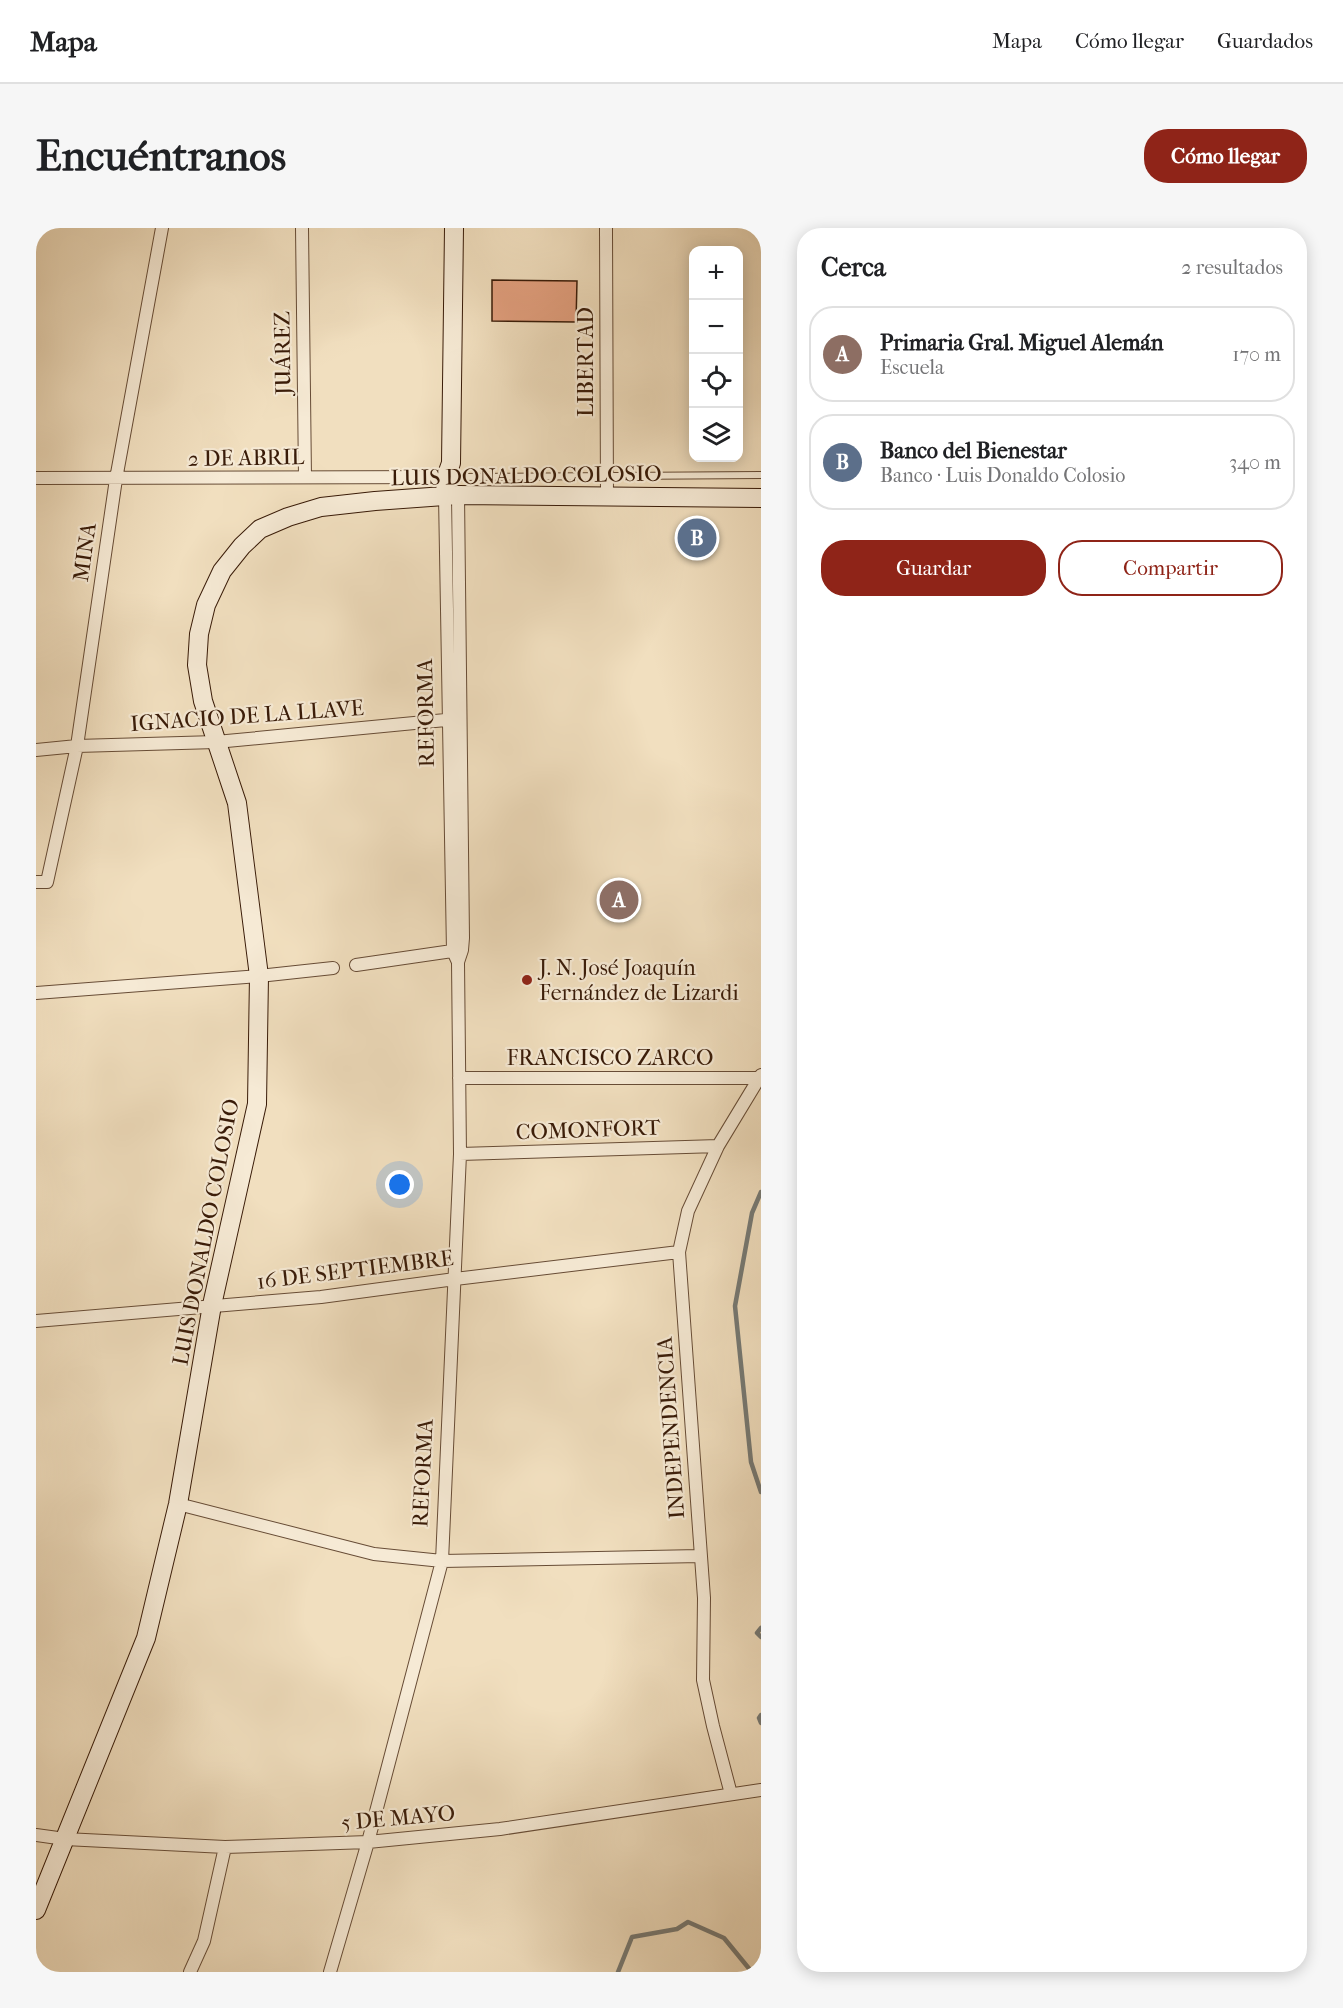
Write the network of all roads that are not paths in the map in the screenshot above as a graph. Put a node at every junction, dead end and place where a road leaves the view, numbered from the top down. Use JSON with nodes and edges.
{"nodes":[{"id":1,"x":162,"y":228,"type":"edge"},
{"id":2,"x":302,"y":228,"type":"edge"},
{"id":3,"x":454,"y":228,"type":"edge"},
{"id":4,"x":606,"y":228,"type":"edge"},
{"id":5,"x":451,"y":472,"type":"junction"},
{"id":6,"x":607,"y":474,"type":"junction"},
{"id":7,"x":761,"y":475,"type":"edge"},
{"id":8,"x":305,"y":477,"type":"junction"},
{"id":9,"x":36,"y":478,"type":"edge"},
{"id":10,"x":116,"y":479,"type":"junction"},
{"id":11,"x":452,"y":496,"type":"junction"},
{"id":12,"x":607,"y":497,"type":"junction"},
{"id":13,"x":761,"y":498,"type":"edge"},
{"id":14,"x":455,"y":719,"type":"junction"},
{"id":15,"x":216,"y":742,"type":"junction"},
{"id":16,"x":77,"y":746,"type":"junction"},
{"id":17,"x":36,"y":750,"type":"edge"},
{"id":18,"x":42,"y":882,"type":"edge"},
{"id":19,"x":458,"y":954,"type":"junction"},
{"id":20,"x":356,"y":965,"type":"dead end"},
{"id":21,"x":333,"y":968,"type":"dead end"},
{"id":22,"x":259,"y":976,"type":"junction"},
{"id":23,"x":36,"y":993,"type":"edge"},
{"id":24,"x":760,"y":1076,"type":"edge"},
{"id":25,"x":459,"y":1078,"type":"junction"},
{"id":26,"x":718,"y":1146,"type":"junction"},
{"id":27,"x":460,"y":1154,"type":"junction"},
{"id":28,"x":679,"y":1252,"type":"junction"},
{"id":29,"x":455,"y":1279,"type":"junction"},
{"id":30,"x":212,"y":1305,"type":"junction"},
{"id":31,"x":36,"y":1321,"type":"edge"},
{"id":32,"x":178,"y":1504,"type":"junction"},
{"id":33,"x":700,"y":1556,"type":"junction"},
{"id":34,"x":442,"y":1561,"type":"junction"},
{"id":35,"x":761,"y":1790,"type":"edge"},
{"id":36,"x":731,"y":1794,"type":"junction"},
{"id":37,"x":36,"y":1835,"type":"edge"},
{"id":38,"x":65,"y":1839,"type":"junction"},
{"id":39,"x":368,"y":1842,"type":"junction"},
{"id":40,"x":225,"y":1847,"type":"junction"},
{"id":41,"x":36,"y":1910,"type":"edge"},
{"id":42,"x":190,"y":1972,"type":"edge"},
{"id":43,"x":330,"y":1972,"type":"edge"}],
"edges":[{"from":1,"to":10,"type":"street","name":"MINA"},
{"from":2,"to":8,"type":"street","name":"JUÁREZ"},
{"from":3,"to":5,"type":"main road","name":"REFORMA"},
{"from":4,"to":6,"type":"street","name":"LIBERTAD"},
{"from":5,"to":6,"type":"lane","name":"LUIS DONALDO COLOSIO"},
{"from":5,"to":8,"type":"street","name":"2 DE ABRIL"},
{"from":5,"to":11,"type":"main road","name":"REFORMA"},
{"from":6,"to":7,"type":"lane","name":"LUIS DONALDO COLOSIO"},
{"from":6,"to":12,"type":"street","name":"LIBERTAD"},
{"from":8,"to":10,"type":"street","name":"2 DE ABRIL"},
{"from":9,"to":10,"type":"street","name":"2 DE ABRIL"},
{"from":10,"to":16,"type":"street","name":"MINA"},
{"from":11,"to":12,"type":"main road","name":"LUIS DONALDO COLOSIO"},
{"from":11,"to":14,"type":"street","name":"REFORMA"},
{"from":11,"to":15,"type":"main road","name":"LUIS DONALDO COLOSIO"},
{"from":12,"to":13,"type":"main road","name":"LUIS DONALDO COLOSIO"},
{"from":14,"to":15,"type":"street","name":"IGNACIO DE LA LLAVE"},
{"from":14,"to":19,"type":"street","name":"REFORMA"},
{"from":15,"to":16,"type":"street","name":"IGNACIO DE LA LLAVE"},
{"from":15,"to":22,"type":"main road","name":"LUIS DONALDO COLOSIO"},
{"from":16,"to":17,"type":"street","name":"IGNACIO DE LA LLAVE"},
{"from":16,"to":18,"type":"street","name":"MINA"},
{"from":19,"to":20,"type":"street"},
{"from":19,"to":25,"type":"street","name":"REFORMA"},
{"from":21,"to":22,"type":"street"},
{"from":22,"to":23,"type":"street"},
{"from":22,"to":30,"type":"main road","name":"LUIS DONALDO COLOSIO"},
{"from":24,"to":25,"type":"street","name":"FRANCISCO ZARCO"},
{"from":24,"to":26,"type":"street","name":"INDEPENDENCIA"},
{"from":25,"to":27,"type":"street","name":"REFORMA"},
{"from":26,"to":27,"type":"street","name":"COMONFORT"},
{"from":26,"to":28,"type":"street","name":"INDEPENDENCIA"},
{"from":27,"to":29,"type":"street","name":"REFORMA"},
{"from":28,"to":29,"type":"street","name":"16 DE SEPTIEMBRE"},
{"from":28,"to":33,"type":"street","name":"INDEPENDENCIA"},
{"from":29,"to":30,"type":"street","name":"16 DE SEPTIEMBRE"},
{"from":29,"to":34,"type":"street","name":"REFORMA"},
{"from":30,"to":31,"type":"street","name":"16 DE SEPTIEMBRE"},
{"from":30,"to":32,"type":"main road","name":"LUIS DONALDO COLOSIO"},
{"from":32,"to":34,"type":"street"},
{"from":32,"to":38,"type":"main road","name":"LUIS DONALDO COLOSIO"},
{"from":33,"to":34,"type":"street"},
{"from":33,"to":36,"type":"street","name":"INDEPENDENCIA"},
{"from":34,"to":39,"type":"street","name":"REFORMA"},
{"from":35,"to":36,"type":"street","name":"5 DE MAYO"},
{"from":36,"to":39,"type":"street","name":"5 DE MAYO"},
{"from":37,"to":38,"type":"street","name":"5 DE MAYO"},
{"from":38,"to":40,"type":"street","name":"5 DE MAYO"},
{"from":38,"to":41,"type":"main road","name":"LUIS DONALDO COLOSIO"},
{"from":39,"to":40,"type":"street","name":"5 DE MAYO"},
{"from":39,"to":43,"type":"street","name":"REFORMA"},
{"from":40,"to":42,"type":"street"}]}
